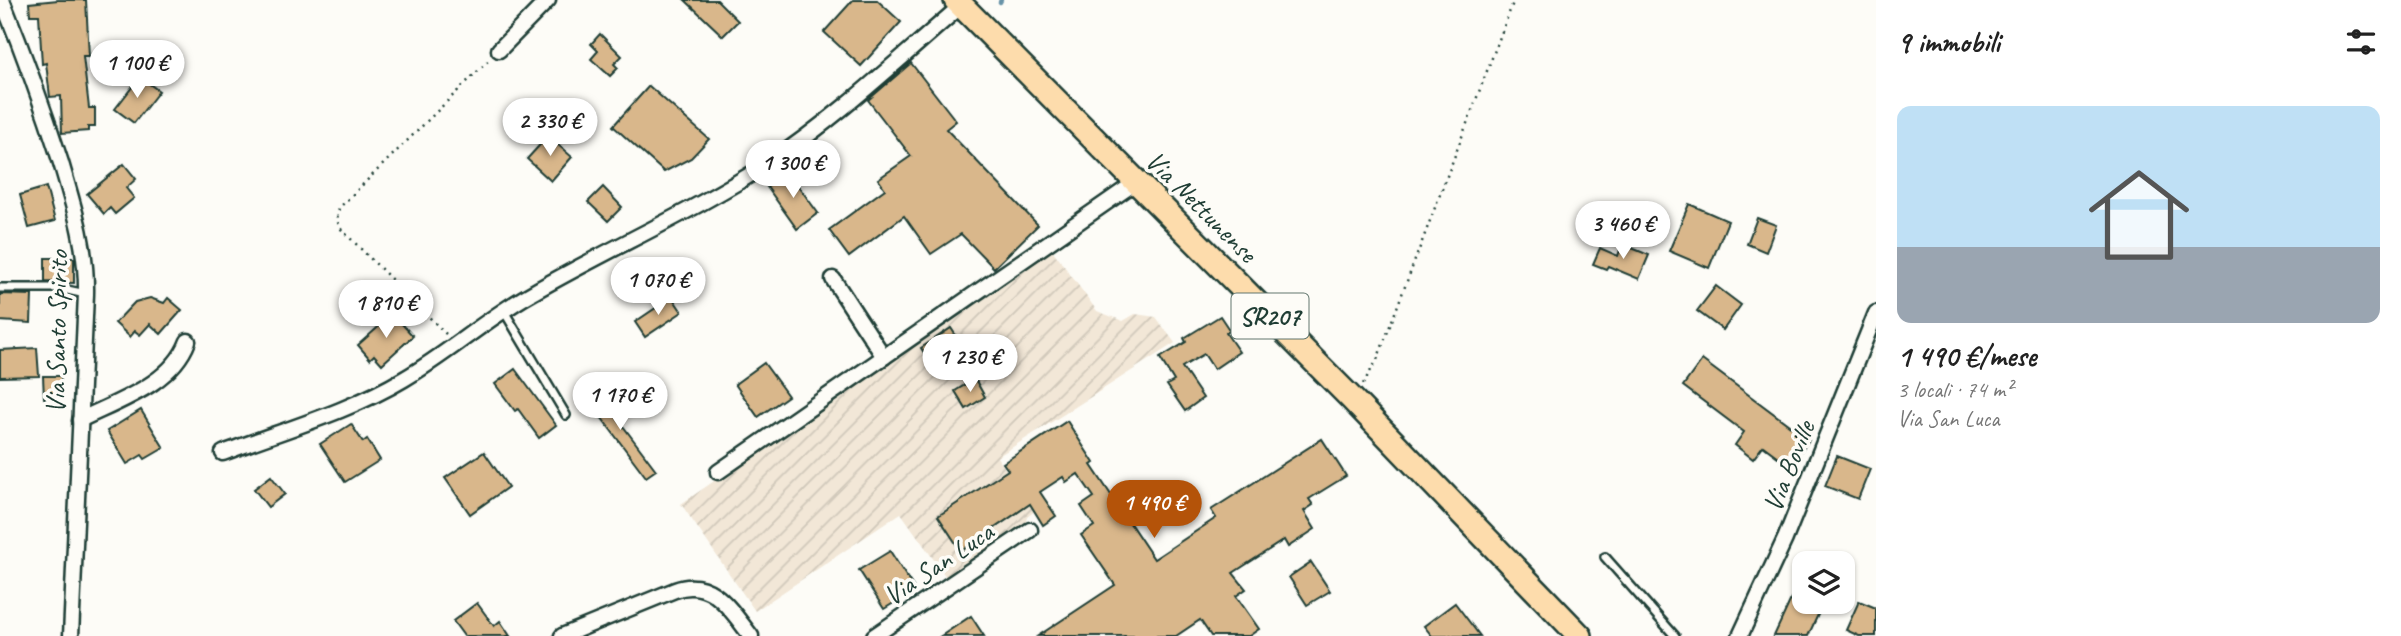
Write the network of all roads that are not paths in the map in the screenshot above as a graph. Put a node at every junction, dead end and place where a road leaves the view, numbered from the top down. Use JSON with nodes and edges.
{"nodes":[{"id":1,"x":2,"y":0,"type":"edge"},
{"id":2,"x":548,"y":0,"type":"edge"},
{"id":3,"x":959,"y":2,"type":"edge"},
{"id":4,"x":499,"y":50,"type":"road end"},
{"id":5,"x":1136,"y":181,"type":"junction"},
{"id":6,"x":833,"y":279,"type":"dead end"},
{"id":7,"x":0,"y":288,"type":"edge"},
{"id":8,"x":86,"y":294,"type":"junction"},
{"id":9,"x":503,"y":310,"type":"junction"},
{"id":10,"x":1876,"y":313,"type":"edge"},
{"id":11,"x":188,"y":341,"type":"dead end"},
{"id":12,"x":884,"y":357,"type":"junction"},
{"id":13,"x":566,"y":415,"type":"dead end"},
{"id":14,"x":79,"y":420,"type":"junction"},
{"id":15,"x":223,"y":453,"type":"dead end"},
{"id":16,"x":718,"y":472,"type":"dead end"},
{"id":17,"x":1030,"y":530,"type":"dead end"},
{"id":18,"x":1605,"y":557,"type":"dead end"},
{"id":19,"x":71,"y":636,"type":"edge"},
{"id":20,"x":562,"y":636,"type":"edge"},
{"id":21,"x":751,"y":636,"type":"edge"},
{"id":22,"x":874,"y":636,"type":"edge"},
{"id":23,"x":1580,"y":636,"type":"edge"},
{"id":24,"x":1675,"y":636,"type":"edge"},
{"id":25,"x":1740,"y":636,"type":"edge"}],
"edges":[{"from":1,"to":8,"type":"street","name":"Via Santo Spirito"},
{"from":2,"to":4,"type":"street"},
{"from":3,"to":5,"type":"main road","name":"Via Nettunense","number":"SR207"},
{"from":3,"to":9,"type":"street"},
{"from":5,"to":12,"type":"street"},
{"from":5,"to":23,"type":"main road","name":"Via Nettunense","number":"SR207"},
{"from":6,"to":12,"type":"street"},
{"from":7,"to":8,"type":"lane"},
{"from":8,"to":14,"type":"street","name":"Via Santo Spirito"},
{"from":9,"to":13,"type":"lane"},
{"from":9,"to":15,"type":"street"},
{"from":10,"to":25,"type":"street","name":"Via Boville"},
{"from":11,"to":14,"type":"street"},
{"from":12,"to":16,"type":"street"},
{"from":14,"to":19,"type":"street","name":"Via Santo Spirito"},
{"from":17,"to":22,"type":"street","name":"Via San Luca"},
{"from":18,"to":24,"type":"lane"},
{"from":20,"to":21,"type":"street"}]}
